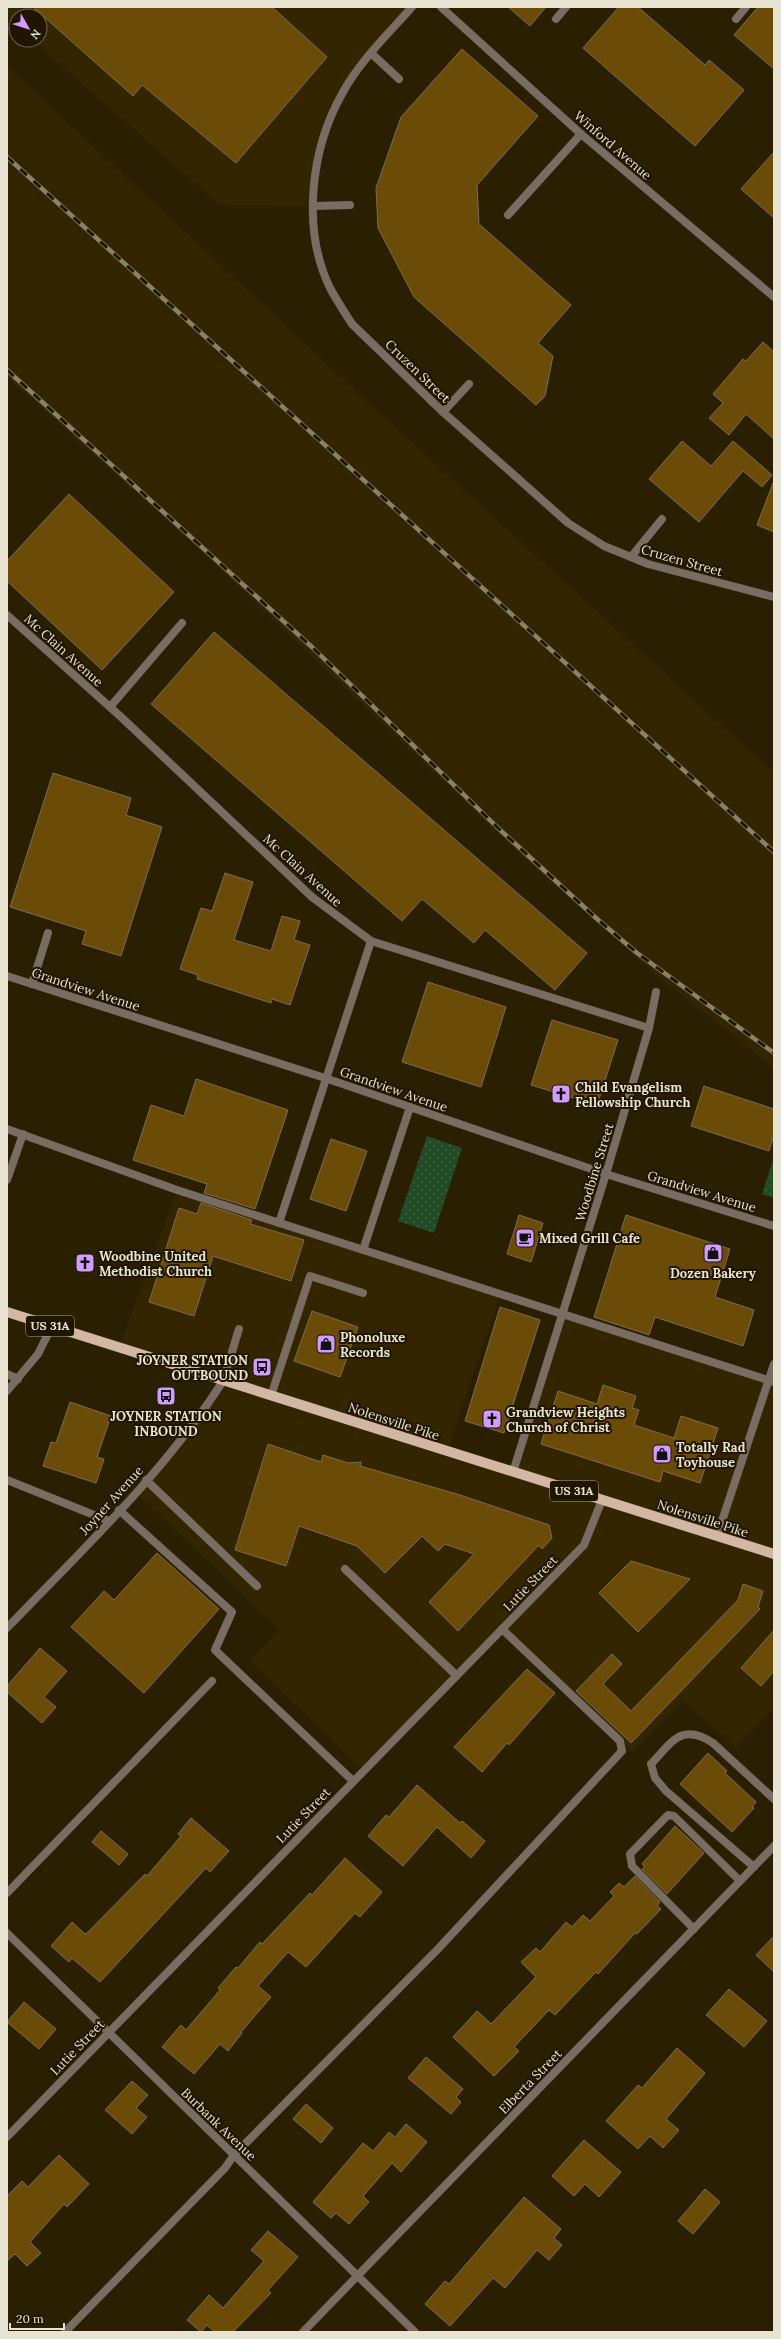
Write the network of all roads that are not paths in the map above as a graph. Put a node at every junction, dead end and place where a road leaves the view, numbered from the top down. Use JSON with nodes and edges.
{"nodes":[{"id":1,"x":412,"y":7,"type":"edge"},
{"id":2,"x":441,"y":7,"type":"edge"},
{"id":3,"x":566,"y":7,"type":"edge"},
{"id":4,"x":746,"y":7,"type":"edge"},
{"id":5,"x":556,"y":19,"type":"dead end"},
{"id":6,"x":736,"y":19,"type":"dead end"},
{"id":7,"x":371,"y":53,"type":"junction"},
{"id":8,"x":399,"y":79,"type":"dead end"},
{"id":9,"x":581,"y":134,"type":"junction"},
{"id":10,"x":314,"y":206,"type":"junction"},
{"id":11,"x":350,"y":206,"type":"dead end"},
{"id":12,"x":508,"y":215,"type":"dead end"},
{"id":13,"x":774,"y":297,"type":"edge"},
{"id":14,"x":469,"y":384,"type":"dead end"},
{"id":15,"x":443,"y":412,"type":"junction"},
{"id":16,"x":662,"y":519,"type":"dead end"},
{"id":17,"x":631,"y":557,"type":"junction"},
{"id":18,"x":774,"y":597,"type":"edge"},
{"id":19,"x":7,"y":615,"type":"edge"},
{"id":20,"x":182,"y":623,"type":"dead end"},
{"id":21,"x":110,"y":707,"type":"junction"},
{"id":22,"x":48,"y":933,"type":"dead end"},
{"id":23,"x":371,"y":941,"type":"junction"},
{"id":24,"x":7,"y":976,"type":"edge"},
{"id":25,"x":32,"y":984,"type":"junction"},
{"id":26,"x":656,"y":992,"type":"dead end"},
{"id":27,"x":649,"y":1028,"type":"junction"},
{"id":28,"x":325,"y":1078,"type":"junction"},
{"id":29,"x":410,"y":1107,"type":"junction"},
{"id":30,"x":7,"y":1129,"type":"edge"},
{"id":31,"x":23,"y":1134,"type":"junction"},
{"id":32,"x":606,"y":1174,"type":"junction"},
{"id":33,"x":7,"y":1180,"type":"edge"},
{"id":34,"x":279,"y":1223,"type":"junction"},
{"id":35,"x":774,"y":1226,"type":"edge"},
{"id":36,"x":363,"y":1250,"type":"junction"},
{"id":37,"x":363,"y":1293,"type":"dead end"},
{"id":38,"x":7,"y":1312,"type":"edge"},
{"id":39,"x":562,"y":1313,"type":"junction"},
{"id":40,"x":52,"y":1326,"type":"junction"},
{"id":41,"x":240,"y":1329,"type":"dead end"},
{"id":42,"x":774,"y":1364,"type":"edge"},
{"id":43,"x":7,"y":1374,"type":"edge"},
{"id":44,"x":18,"y":1379,"type":"junction"},
{"id":45,"x":223,"y":1381,"type":"junction"},
{"id":46,"x":771,"y":1381,"type":"edge"},
{"id":47,"x":7,"y":1390,"type":"edge"},
{"id":48,"x":271,"y":1396,"type":"junction"},
{"id":49,"x":513,"y":1472,"type":"junction"},
{"id":50,"x":7,"y":1480,"type":"edge"},
{"id":51,"x":146,"y":1480,"type":"junction"},
{"id":52,"x":602,"y":1500,"type":"junction"},
{"id":53,"x":119,"y":1510,"type":"junction"},
{"id":54,"x":109,"y":1521,"type":"junction"},
{"id":55,"x":717,"y":1536,"type":"junction"},
{"id":56,"x":774,"y":1554,"type":"edge"},
{"id":57,"x":345,"y":1569,"type":"dead end"},
{"id":58,"x":257,"y":1586,"type":"dead end"},
{"id":59,"x":7,"y":1628,"type":"edge"},
{"id":60,"x":502,"y":1629,"type":"junction"},
{"id":61,"x":456,"y":1675,"type":"junction"},
{"id":62,"x":212,"y":1680,"type":"dead end"},
{"id":63,"x":353,"y":1781,"type":"junction"},
{"id":64,"x":774,"y":1799,"type":"edge"},
{"id":65,"x":774,"y":1846,"type":"edge"},
{"id":66,"x":754,"y":1867,"type":"junction"},
{"id":67,"x":740,"y":1881,"type":"junction"},
{"id":68,"x":7,"y":1893,"type":"edge"},
{"id":69,"x":694,"y":1929,"type":"junction"},
{"id":70,"x":7,"y":1933,"type":"edge"},
{"id":71,"x":107,"y":2032,"type":"junction"},
{"id":72,"x":7,"y":2137,"type":"edge"},
{"id":73,"x":234,"y":2155,"type":"junction"},
{"id":74,"x":358,"y":2275,"type":"junction"},
{"id":75,"x":65,"y":2332,"type":"edge"},
{"id":76,"x":303,"y":2332,"type":"edge"},
{"id":77,"x":415,"y":2332,"type":"edge"}],
"edges":[{"from":1,"to":7,"type":"street","name":"Cruzen Street"},
{"from":2,"to":9,"type":"street","name":"Winford Avenue"},
{"from":3,"to":5,"type":"street"},
{"from":4,"to":6,"type":"street"},
{"from":7,"to":8,"type":"street"},
{"from":7,"to":10,"type":"street","name":"Cruzen Street"},
{"from":9,"to":12,"type":"street"},
{"from":9,"to":13,"type":"street","name":"Winford Avenue"},
{"from":10,"to":11,"type":"street"},
{"from":10,"to":15,"type":"street","name":"Cruzen Street"},
{"from":14,"to":15,"type":"street"},
{"from":15,"to":17,"type":"street","name":"Cruzen Street"},
{"from":16,"to":17,"type":"street"},
{"from":17,"to":18,"type":"street","name":"Cruzen Street"},
{"from":19,"to":21,"type":"street","name":"Mc Clain Avenue"},
{"from":20,"to":21,"type":"street"},
{"from":21,"to":23,"type":"street","name":"Mc Clain Avenue"},
{"from":22,"to":25,"type":"street"},
{"from":23,"to":27,"type":"street","name":"Mc Clain Avenue"},
{"from":23,"to":28,"type":"street"},
{"from":24,"to":25,"type":"street","name":"Grandview Avenue"},
{"from":25,"to":28,"type":"street","name":"Grandview Avenue"},
{"from":26,"to":27,"type":"street","name":"Woodbine Street"},
{"from":27,"to":32,"type":"street","name":"Woodbine Street"},
{"from":28,"to":29,"type":"street","name":"Grandview Avenue"},
{"from":28,"to":34,"type":"street"},
{"from":29,"to":32,"type":"street","name":"Grandview Avenue"},
{"from":29,"to":36,"type":"street"},
{"from":30,"to":31,"type":"street"},
{"from":31,"to":33,"type":"street"},
{"from":31,"to":34,"type":"street"},
{"from":32,"to":35,"type":"street","name":"Grandview Avenue"},
{"from":32,"to":39,"type":"street","name":"Woodbine Street"},
{"from":34,"to":36,"type":"street"},
{"from":36,"to":39,"type":"street"},
{"from":37,"to":48,"type":"street"},
{"from":38,"to":40,"type":"main road","name":"Nolensville Pike","number":"US 31A"},
{"from":39,"to":46,"type":"street"},
{"from":39,"to":49,"type":"street","name":"Woodbine Street"},
{"from":40,"to":44,"type":"street"},
{"from":40,"to":45,"type":"main road","name":"Nolensville Pike","number":"US 31A"},
{"from":41,"to":45,"type":"street","name":"Joyner Avenue"},
{"from":42,"to":46,"type":"street"},
{"from":43,"to":44,"type":"street"},
{"from":44,"to":47,"type":"street"},
{"from":45,"to":48,"type":"main road","name":"Nolensville Pike","number":"US 31A"},
{"from":45,"to":51,"type":"street","name":"Joyner Avenue"},
{"from":46,"to":55,"type":"street"},
{"from":48,"to":49,"type":"main road","name":"Nolensville Pike","number":"US 31A"},
{"from":49,"to":52,"type":"main road","name":"Nolensville Pike","number":"US 31A"},
{"from":50,"to":54,"type":"street"},
{"from":51,"to":53,"type":"street","name":"Joyner Avenue"},
{"from":51,"to":58,"type":"street"},
{"from":52,"to":55,"type":"main road","name":"Nolensville Pike","number":"US 31A"},
{"from":52,"to":60,"type":"street","name":"Lutie Street"},
{"from":53,"to":54,"type":"street","name":"Joyner Avenue"},
{"from":53,"to":63,"type":"street"},
{"from":54,"to":59,"type":"street","name":"Joyner Avenue"},
{"from":55,"to":56,"type":"main road","name":"Nolensville Pike","number":"US 31A"},
{"from":57,"to":61,"type":"street"},
{"from":60,"to":61,"type":"street","name":"Lutie Street"},
{"from":60,"to":73,"type":"street"},
{"from":61,"to":63,"type":"street","name":"Lutie Street"},
{"from":62,"to":68,"type":"street"},
{"from":63,"to":71,"type":"street","name":"Lutie Street"},
{"from":64,"to":66,"type":"street"},
{"from":65,"to":66,"type":"street","name":"Elberta Street"},
{"from":66,"to":67,"type":"street","name":"Elberta Street"},
{"from":67,"to":69,"type":"street","name":"Elberta Street"},
{"from":67,"to":69,"type":"street"},
{"from":69,"to":74,"type":"street","name":"Elberta Street"},
{"from":70,"to":71,"type":"street","name":"Burbank Avenue"},
{"from":71,"to":72,"type":"street","name":"Lutie Street"},
{"from":71,"to":73,"type":"street","name":"Burbank Avenue"},
{"from":73,"to":74,"type":"street","name":"Burbank Avenue"},
{"from":73,"to":75,"type":"street"},
{"from":74,"to":76,"type":"street","name":"Elberta Street"},
{"from":74,"to":77,"type":"street","name":"Burbank Avenue"}]}
